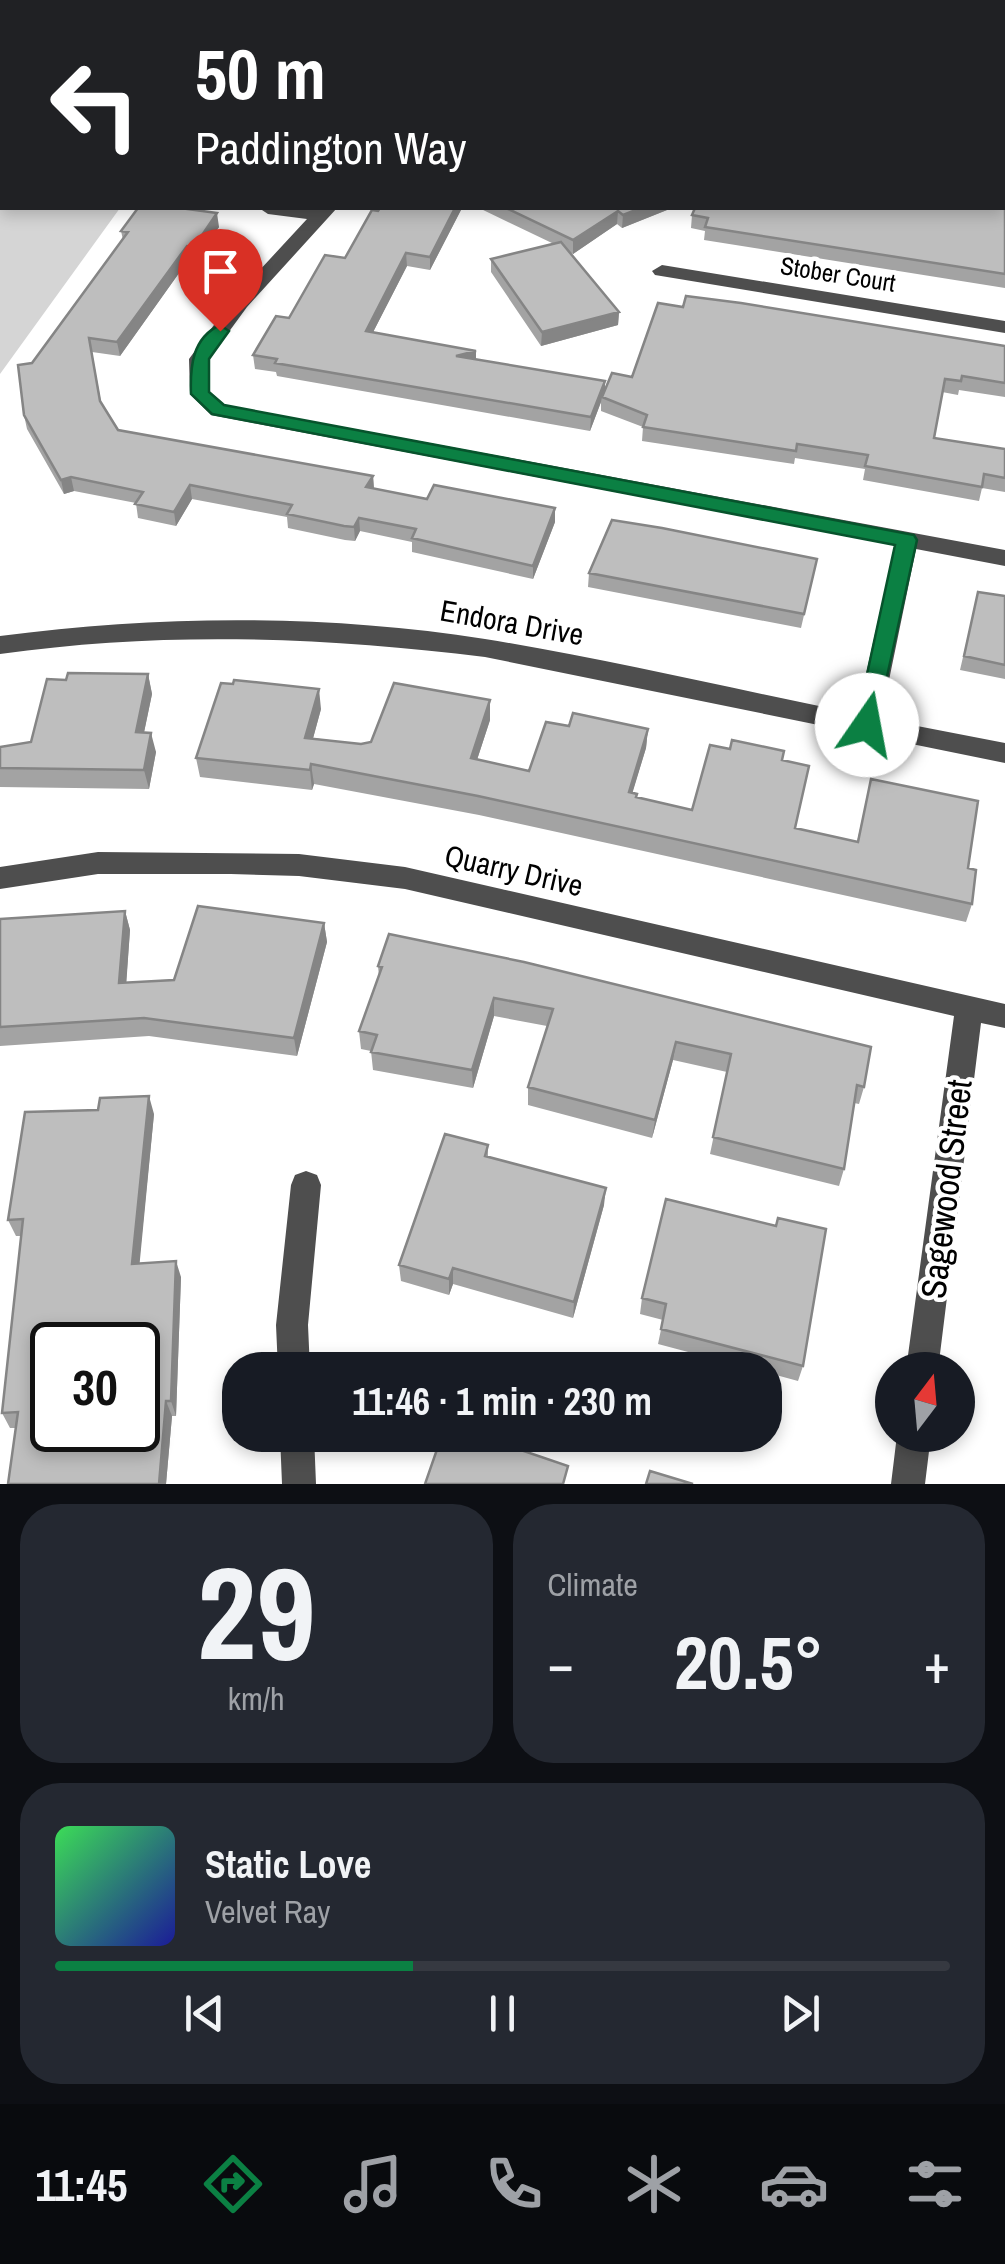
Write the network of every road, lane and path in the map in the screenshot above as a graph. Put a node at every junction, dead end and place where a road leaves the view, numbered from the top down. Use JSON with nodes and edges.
{"nodes":[{"id":1,"x":296,"y":210,"type":"edge"},
{"id":2,"x":324,"y":212,"type":"edge"},
{"id":3,"x":662,"y":271,"type":"dead end"},
{"id":4,"x":1005,"y":327,"type":"edge"},
{"id":5,"x":907,"y":540,"type":"junction"},
{"id":6,"x":1005,"y":558,"type":"edge"},
{"id":7,"x":0,"y":645,"type":"edge"},
{"id":8,"x":867,"y":725,"type":"junction"},
{"id":9,"x":1005,"y":753,"type":"edge"},
{"id":10,"x":0,"y":878,"type":"edge"},
{"id":11,"x":969,"y":1008,"type":"junction"},
{"id":12,"x":1005,"y":1016,"type":"edge"},
{"id":13,"x":306,"y":1185,"type":"dead end"},
{"id":14,"x":293,"y":1352,"type":"edge"},
{"id":15,"x":924,"y":1352,"type":"edge"},
{"id":16,"x":298,"y":1452,"type":"edge"},
{"id":17,"x":912,"y":1452,"type":"edge"},
{"id":18,"x":299,"y":1484,"type":"edge"},
{"id":19,"x":908,"y":1484,"type":"edge"}],
"edges":[{"from":1,"to":2,"type":"street"},
{"from":2,"to":5,"type":"street"},
{"from":3,"to":4,"type":"street","name":"Stober Court"},
{"from":5,"to":6,"type":"street"},
{"from":5,"to":8,"type":"street"},
{"from":7,"to":8,"type":"street","name":"Endora Drive"},
{"from":8,"to":9,"type":"street","name":"Endora Drive"},
{"from":10,"to":11,"type":"street","name":"Quarry Drive"},
{"from":11,"to":12,"type":"street","name":"Quarry Drive"},
{"from":11,"to":15,"type":"street","name":"Sagewood Street"},
{"from":13,"to":14,"type":"street"},
{"from":16,"to":18,"type":"street"},
{"from":17,"to":19,"type":"street"}]}
